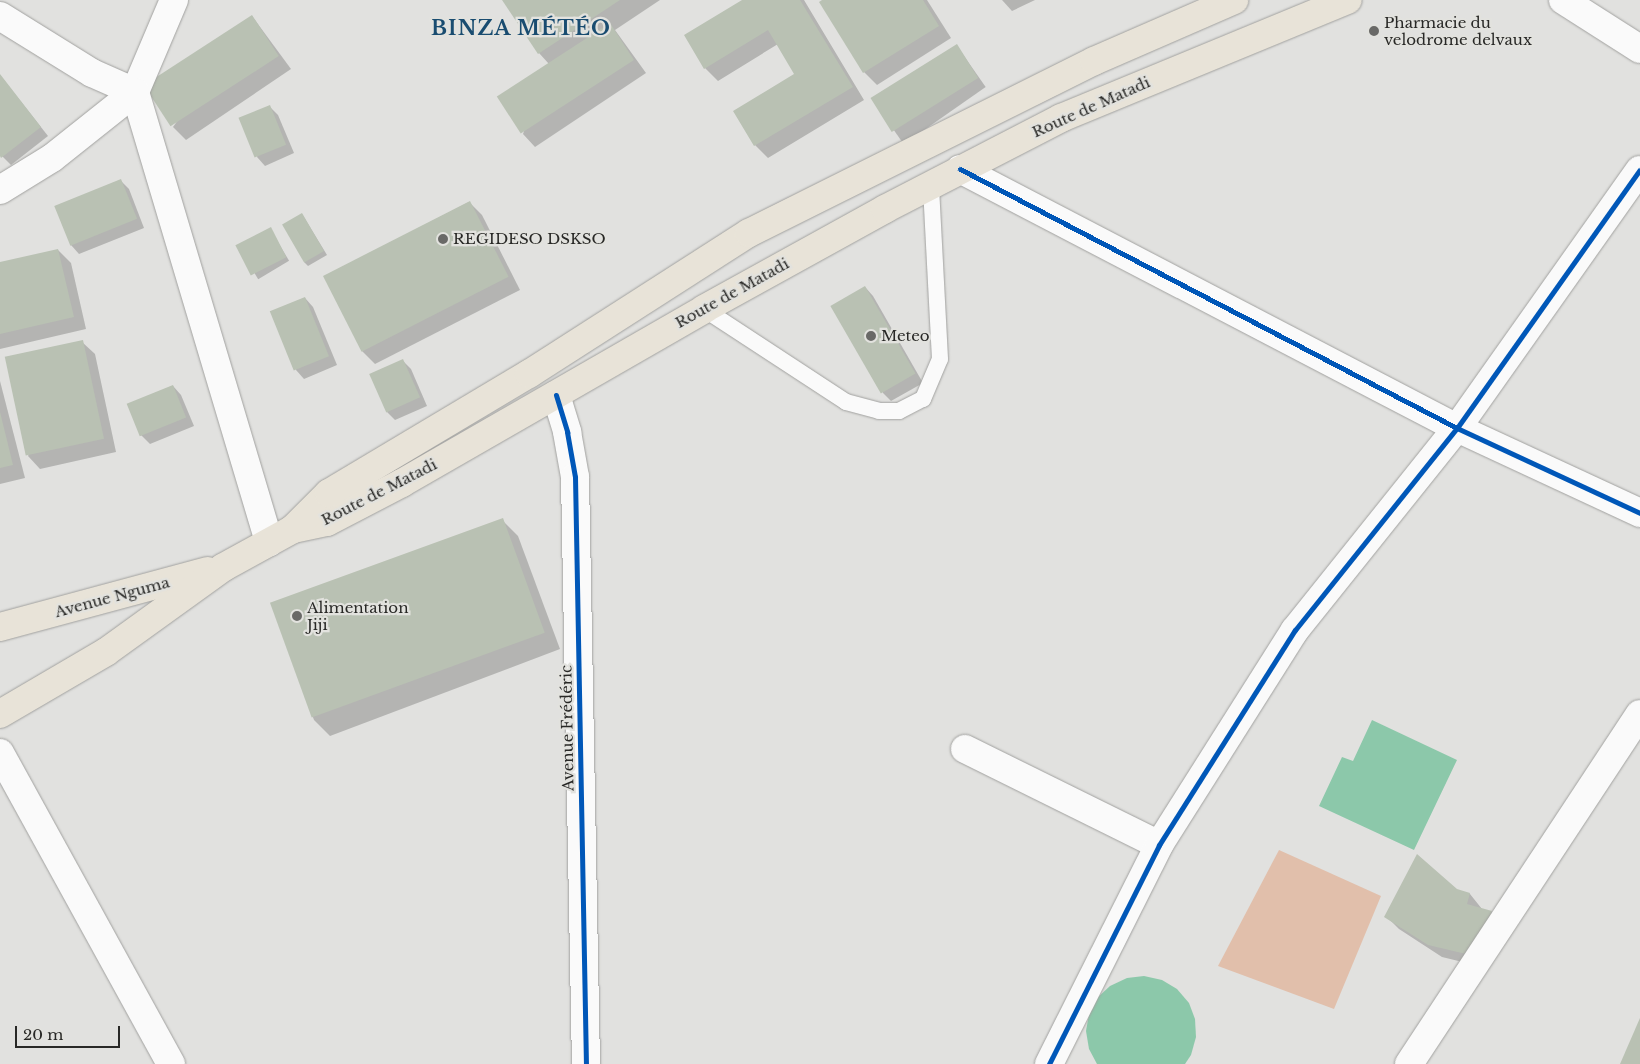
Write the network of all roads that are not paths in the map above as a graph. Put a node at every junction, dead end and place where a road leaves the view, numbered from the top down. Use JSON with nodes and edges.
{"nodes":[{"id":1,"x":174,"y":0,"type":"edge"},
{"id":2,"x":1234,"y":0,"type":"edge"},
{"id":3,"x":1348,"y":0,"type":"edge"},
{"id":4,"x":1563,"y":0,"type":"edge"},
{"id":5,"x":0,"y":16,"type":"edge"},
{"id":6,"x":1640,"y":49,"type":"edge"},
{"id":7,"x":135,"y":92,"type":"junction"},
{"id":8,"x":960,"y":169,"type":"junction"},
{"id":9,"x":1640,"y":170,"type":"edge"},
{"id":10,"x":865,"y":172,"type":"junction"},
{"id":11,"x":931,"y":185,"type":"junction"},
{"id":12,"x":0,"y":190,"type":"edge"},
{"id":13,"x":885,"y":209,"type":"junction"},
{"id":14,"x":704,"y":308,"type":"junction"},
{"id":15,"x":556,"y":395,"type":"junction"},
{"id":16,"x":1457,"y":428,"type":"junction"},
{"id":17,"x":1640,"y":513,"type":"edge"},
{"id":18,"x":293,"y":529,"type":"junction"},
{"id":19,"x":269,"y":542,"type":"junction"},
{"id":20,"x":224,"y":566,"type":"junction"},
{"id":21,"x":0,"y":627,"type":"edge"},
{"id":22,"x":0,"y":714,"type":"edge"},
{"id":23,"x":1640,"y":714,"type":"edge"},
{"id":24,"x":965,"y":749,"type":"dead end"},
{"id":25,"x":0,"y":753,"type":"edge"},
{"id":26,"x":1159,"y":845,"type":"junction"},
{"id":27,"x":171,"y":1064,"type":"edge"},
{"id":28,"x":586,"y":1064,"type":"edge"},
{"id":29,"x":1049,"y":1064,"type":"edge"},
{"id":30,"x":1409,"y":1064,"type":"edge"}],
"edges":[{"from":1,"to":7,"type":"street"},
{"from":2,"to":10,"type":"main road","name":"Route de Matadi"},
{"from":3,"to":8,"type":"main road","name":"Route de Matadi"},
{"from":4,"to":6,"type":"street"},
{"from":5,"to":7,"type":"street"},
{"from":7,"to":12,"type":"street"},
{"from":7,"to":19,"type":"street"},
{"from":8,"to":11,"type":"main road","name":"Route de Matadi"},
{"from":8,"to":16,"type":"street"},
{"from":9,"to":16,"type":"street"},
{"from":10,"to":13,"type":"main road"},
{"from":10,"to":18,"type":"main road","name":"Route de Matadi"},
{"from":11,"to":13,"type":"main road","name":"Route de Matadi"},
{"from":11,"to":14,"type":"lane"},
{"from":13,"to":14,"type":"main road","name":"Route de Matadi"},
{"from":14,"to":15,"type":"main road","name":"Route de Matadi"},
{"from":15,"to":18,"type":"main road","name":"Route de Matadi"},
{"from":15,"to":28,"type":"street","name":"Avenue Frédéric"},
{"from":16,"to":17,"type":"street"},
{"from":16,"to":26,"type":"street"},
{"from":18,"to":19,"type":"main road"},
{"from":19,"to":20,"type":"main road"},
{"from":20,"to":21,"type":"main road","name":"Avenue Nguma"},
{"from":20,"to":22,"type":"main road"},
{"from":23,"to":30,"type":"street"},
{"from":24,"to":26,"type":"street"},
{"from":25,"to":27,"type":"street"},
{"from":26,"to":29,"type":"street"}]}
